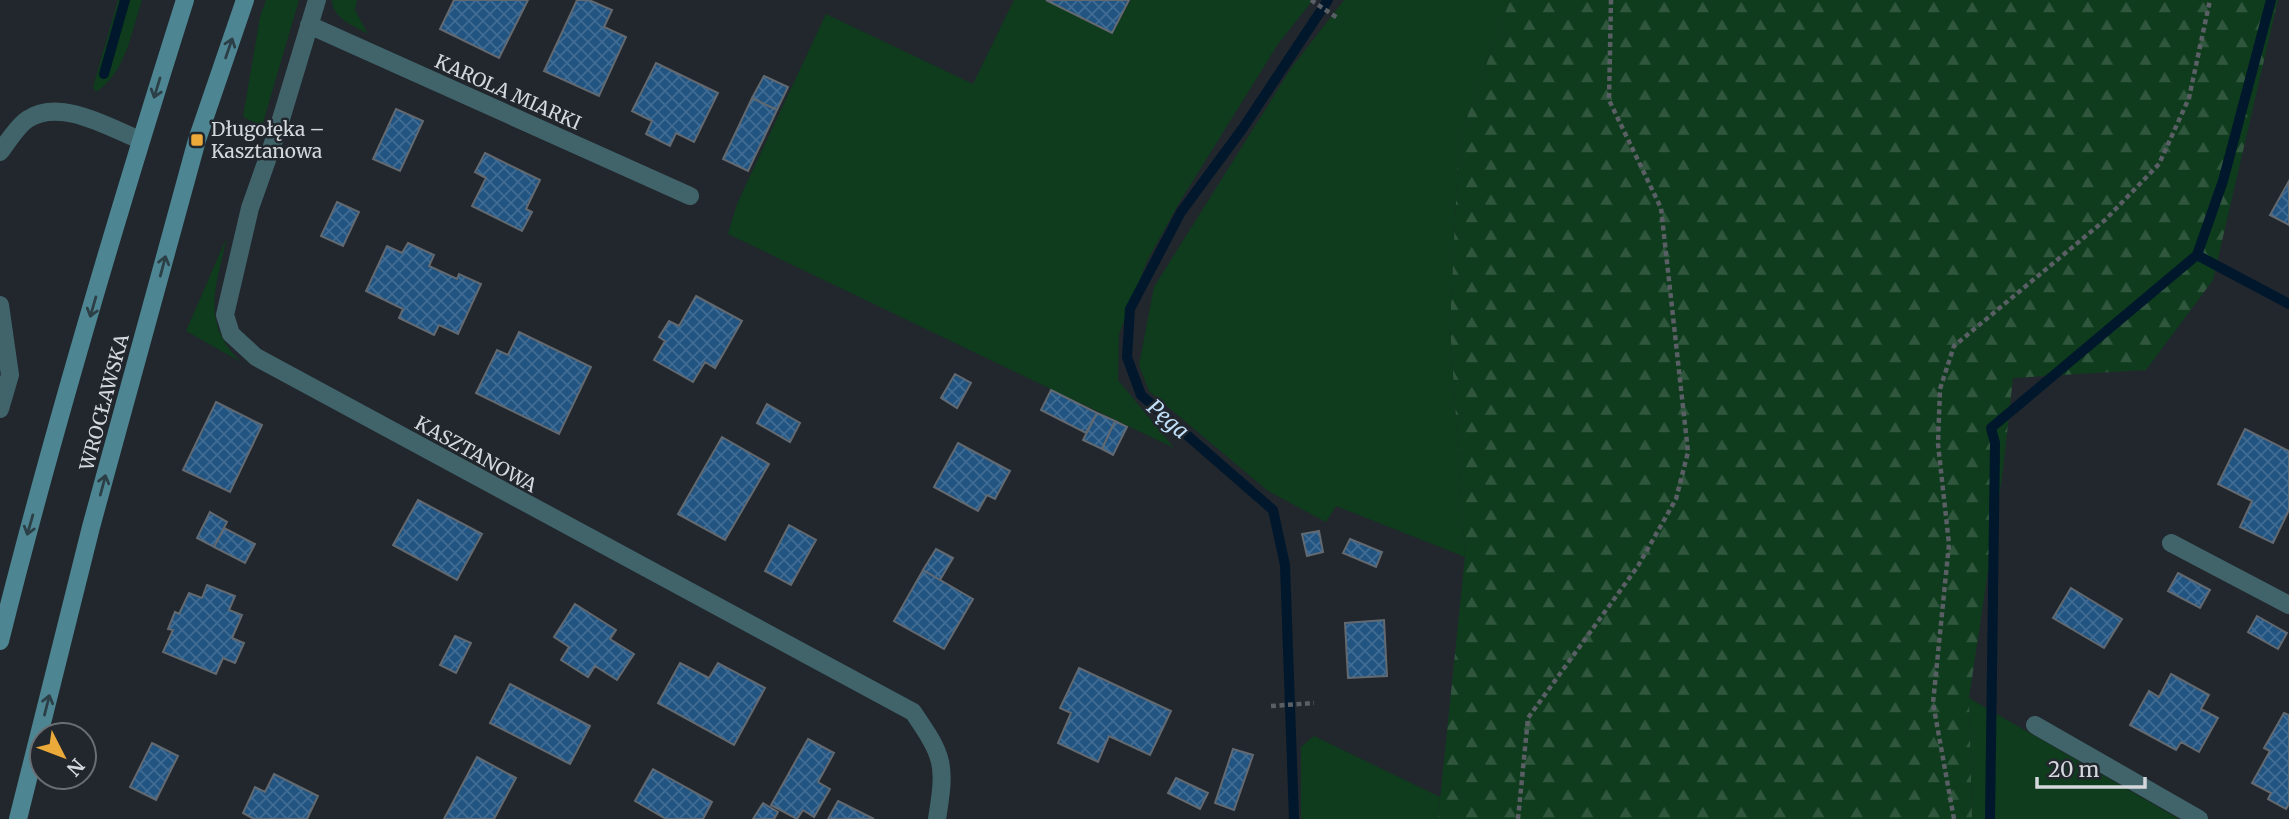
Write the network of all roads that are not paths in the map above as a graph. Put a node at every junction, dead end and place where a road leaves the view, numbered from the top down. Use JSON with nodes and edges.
{"nodes":[{"id":1,"x":185,"y":0,"type":"edge"},
{"id":2,"x":245,"y":0,"type":"edge"},
{"id":3,"x":317,"y":0,"type":"edge"},
{"id":4,"x":309,"y":25,"type":"junction"},
{"id":5,"x":141,"y":140,"type":"junction"},
{"id":6,"x":0,"y":152,"type":"edge"},
{"id":7,"x":690,"y":196,"type":"dead end"},
{"id":8,"x":0,"y":305,"type":"edge"},
{"id":9,"x":0,"y":409,"type":"edge"},
{"id":10,"x":2171,"y":543,"type":"dead end"},
{"id":11,"x":2289,"y":605,"type":"edge"},
{"id":12,"x":0,"y":640,"type":"edge"},
{"id":13,"x":2035,"y":725,"type":"dead end"},
{"id":14,"x":18,"y":819,"type":"edge"},
{"id":15,"x":937,"y":819,"type":"edge"},
{"id":16,"x":2199,"y":819,"type":"edge"}],
"edges":[{"from":1,"to":5,"type":"main road","name":"WROCŁAWSKA","one_way":true},
{"from":14,"to":2,"type":"main road","name":"WROCŁAWSKA","one_way":true},
{"from":3,"to":4,"type":"street","name":"KASZTANOWA"},
{"from":4,"to":7,"type":"street","name":"KAROLA MIARKI"},
{"from":4,"to":15,"type":"street","name":"KASZTANOWA"},
{"from":5,"to":6,"type":"street"},
{"from":5,"to":12,"type":"main road","name":"WROCŁAWSKA","one_way":true},
{"from":8,"to":9,"type":"street"},
{"from":10,"to":11,"type":"street"},
{"from":13,"to":16,"type":"street"}]}
